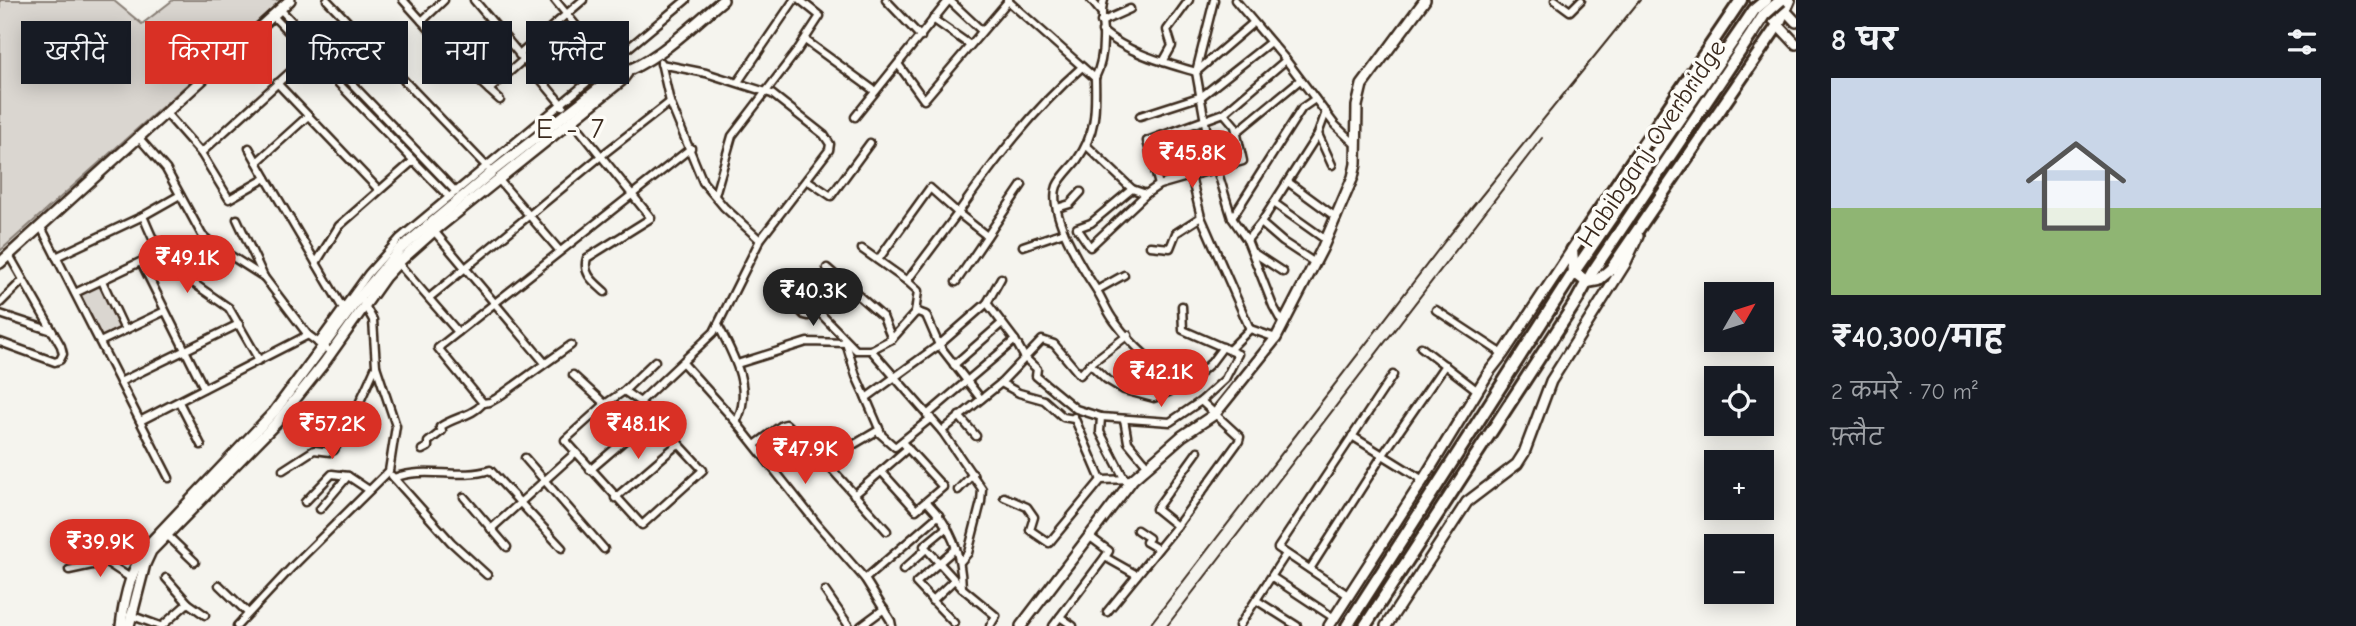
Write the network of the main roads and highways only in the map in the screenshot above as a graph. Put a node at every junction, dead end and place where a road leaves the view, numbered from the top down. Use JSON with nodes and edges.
{"nodes":[{"id":1,"x":1741,"y":0,"type":"edge"},
{"id":2,"x":1766,"y":0,"type":"edge"},
{"id":3,"x":1785,"y":3,"type":"edge"},
{"id":4,"x":1574,"y":272,"type":"junction"},
{"id":5,"x":1587,"y":282,"type":"junction"},
{"id":6,"x":1347,"y":626,"type":"edge"},
{"id":7,"x":1365,"y":626,"type":"edge"}],
"edges":[{"from":1,"to":4,"type":"main road"},
{"from":2,"to":4,"type":"main road","name":"Habibganj Overbridge","bridge":true},
{"from":3,"to":5,"type":"main road","name":"Habibganj Overbridge","bridge":true},
{"from":3,"to":5,"type":"main road"},
{"from":4,"to":5,"type":"main road"},
{"from":4,"to":6,"type":"main road","name":"Habibganj Overbridge"},
{"from":5,"to":7,"type":"main road","name":"Habibganj Overbridge"}]}
